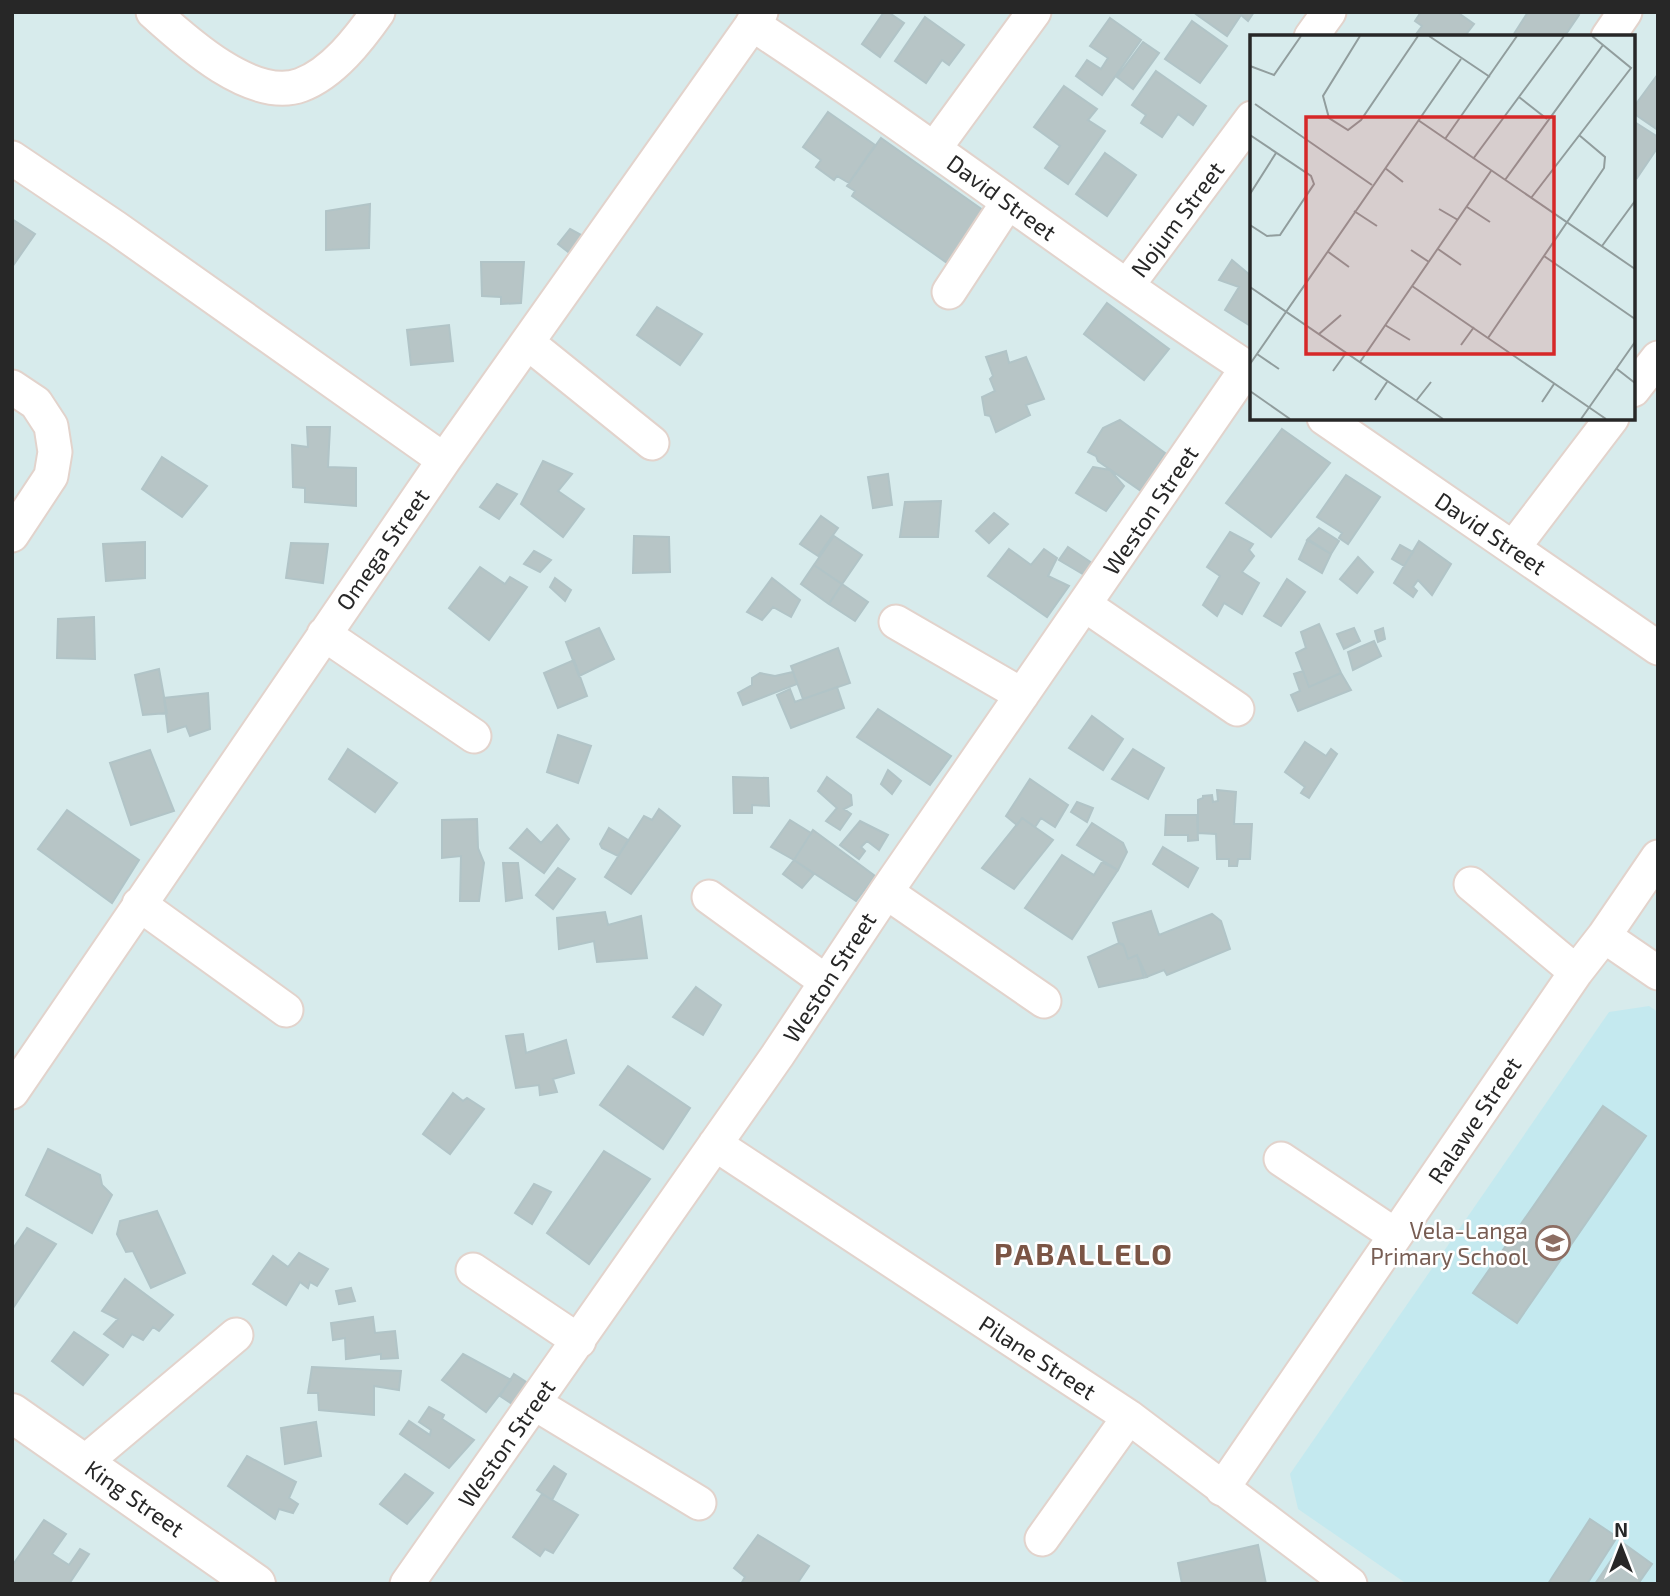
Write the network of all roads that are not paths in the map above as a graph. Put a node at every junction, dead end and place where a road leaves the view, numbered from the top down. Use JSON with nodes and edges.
{"nodes":[{"id":1,"x":153,"y":12,"type":"edge"},
{"id":2,"x":378,"y":12,"type":"edge"},
{"id":3,"x":1034,"y":12,"type":"edge"},
{"id":4,"x":1329,"y":12,"type":"edge"},
{"id":5,"x":756,"y":18,"type":"edge"},
{"id":6,"x":1312,"y":35,"type":"edge"},
{"id":7,"x":1250,"y":121,"type":"edge"},
{"id":8,"x":934,"y":149,"type":"junction"},
{"id":9,"x":12,"y":158,"type":"edge"},
{"id":10,"x":1008,"y":202,"type":"junction"},
{"id":11,"x":1126,"y":286,"type":"junction"},
{"id":12,"x":949,"y":292,"type":"dead end"},
{"id":13,"x":528,"y":343,"type":"junction"},
{"id":14,"x":1658,"y":358,"type":"edge"},
{"id":15,"x":1250,"y":370,"type":"edge"},
{"id":16,"x":12,"y":387,"type":"edge"},
{"id":17,"x":1635,"y":387,"type":"edge"},
{"id":18,"x":1610,"y":420,"type":"edge"},
{"id":19,"x":1335,"y":421,"type":"edge"},
{"id":20,"x":652,"y":443,"type":"dead end"},
{"id":21,"x":444,"y":460,"type":"junction"},
{"id":22,"x":12,"y":535,"type":"edge"},
{"id":23,"x":1513,"y":548,"type":"junction"},
{"id":24,"x":1085,"y":605,"type":"junction"},
{"id":25,"x":896,"y":622,"type":"dead end"},
{"id":26,"x":324,"y":634,"type":"junction"},
{"id":27,"x":1658,"y":648,"type":"edge"},
{"id":28,"x":1022,"y":695,"type":"junction"},
{"id":29,"x":1237,"y":709,"type":"dead end"},
{"id":30,"x":474,"y":736,"type":"dead end"},
{"id":31,"x":1658,"y":857,"type":"edge"},
{"id":32,"x":1471,"y":884,"type":"dead end"},
{"id":33,"x":886,"y":892,"type":"junction"},
{"id":34,"x":709,"y":897,"type":"dead end"},
{"id":35,"x":139,"y":904,"type":"junction"},
{"id":36,"x":1604,"y":936,"type":"junction"},
{"id":37,"x":1576,"y":972,"type":"junction"},
{"id":38,"x":1658,"y":973,"type":"edge"},
{"id":39,"x":825,"y":981,"type":"junction"},
{"id":40,"x":1044,"y":1001,"type":"dead end"},
{"id":41,"x":286,"y":1010,"type":"dead end"},
{"id":42,"x":12,"y":1092,"type":"edge"},
{"id":43,"x":715,"y":1144,"type":"junction"},
{"id":44,"x":1282,"y":1159,"type":"dead end"},
{"id":45,"x":1395,"y":1235,"type":"junction"},
{"id":46,"x":472,"y":1270,"type":"dead end"},
{"id":47,"x":236,"y":1335,"type":"dead end"},
{"id":48,"x":579,"y":1341,"type":"junction"},
{"id":49,"x":534,"y":1403,"type":"junction"},
{"id":50,"x":12,"y":1413,"type":"edge"},
{"id":51,"x":1129,"y":1417,"type":"junction"},
{"id":52,"x":85,"y":1462,"type":"junction"},
{"id":53,"x":1222,"y":1489,"type":"junction"},
{"id":54,"x":699,"y":1503,"type":"dead end"},
{"id":55,"x":1042,"y":1539,"type":"dead end"},
{"id":56,"x":256,"y":1584,"type":"edge"},
{"id":57,"x":407,"y":1584,"type":"edge"},
{"id":58,"x":1350,"y":1584,"type":"edge"}],
"edges":[{"from":1,"to":2,"type":"street"},
{"from":3,"to":8,"type":"street"},
{"from":4,"to":6,"type":"street"},
{"from":5,"to":8,"type":"street","name":"David Street"},
{"from":5,"to":13,"type":"street","name":"Omega Street"},
{"from":7,"to":11,"type":"street","name":"Nojum Street"},
{"from":8,"to":10,"type":"street","name":"David Street"},
{"from":9,"to":21,"type":"street"},
{"from":10,"to":11,"type":"street","name":"David Street"},
{"from":10,"to":12,"type":"street"},
{"from":11,"to":15,"type":"street","name":"David Street"},
{"from":13,"to":20,"type":"street"},
{"from":13,"to":21,"type":"street","name":"Omega Street"},
{"from":14,"to":17,"type":"street"},
{"from":15,"to":24,"type":"street","name":"Weston Street"},
{"from":16,"to":22,"type":"street"},
{"from":18,"to":23,"type":"street"},
{"from":19,"to":23,"type":"street","name":"David Street"},
{"from":21,"to":26,"type":"street","name":"Omega Street"},
{"from":23,"to":27,"type":"street","name":"David Street"},
{"from":24,"to":28,"type":"street","name":"Weston Street"},
{"from":24,"to":29,"type":"street"},
{"from":25,"to":28,"type":"street"},
{"from":26,"to":30,"type":"street"},
{"from":26,"to":35,"type":"street","name":"Omega Street"},
{"from":28,"to":33,"type":"street","name":"Weston Street"},
{"from":31,"to":36,"type":"street","name":"Ralawe Street"},
{"from":32,"to":37,"type":"street"},
{"from":33,"to":39,"type":"street","name":"Weston Street"},
{"from":33,"to":40,"type":"street"},
{"from":34,"to":39,"type":"street"},
{"from":35,"to":41,"type":"street"},
{"from":35,"to":42,"type":"street","name":"Omega Street"},
{"from":36,"to":37,"type":"street","name":"Ralawe Street"},
{"from":36,"to":38,"type":"street"},
{"from":37,"to":45,"type":"street","name":"Ralawe Street"},
{"from":39,"to":43,"type":"street","name":"Weston Street"},
{"from":43,"to":48,"type":"street","name":"Weston Street"},
{"from":43,"to":51,"type":"street","name":"Pilane Street"},
{"from":44,"to":45,"type":"street"},
{"from":45,"to":53,"type":"street","name":"Ralawe Street"},
{"from":46,"to":48,"type":"street"},
{"from":47,"to":52,"type":"street"},
{"from":48,"to":49,"type":"street","name":"Weston Street"},
{"from":49,"to":54,"type":"street"},
{"from":49,"to":57,"type":"street","name":"Weston Street"},
{"from":50,"to":52,"type":"street","name":"King Street"},
{"from":51,"to":53,"type":"street","name":"Pilane Street"},
{"from":51,"to":55,"type":"street"},
{"from":52,"to":56,"type":"street","name":"King Street"},
{"from":53,"to":58,"type":"street","name":"Pilane Street"}]}
